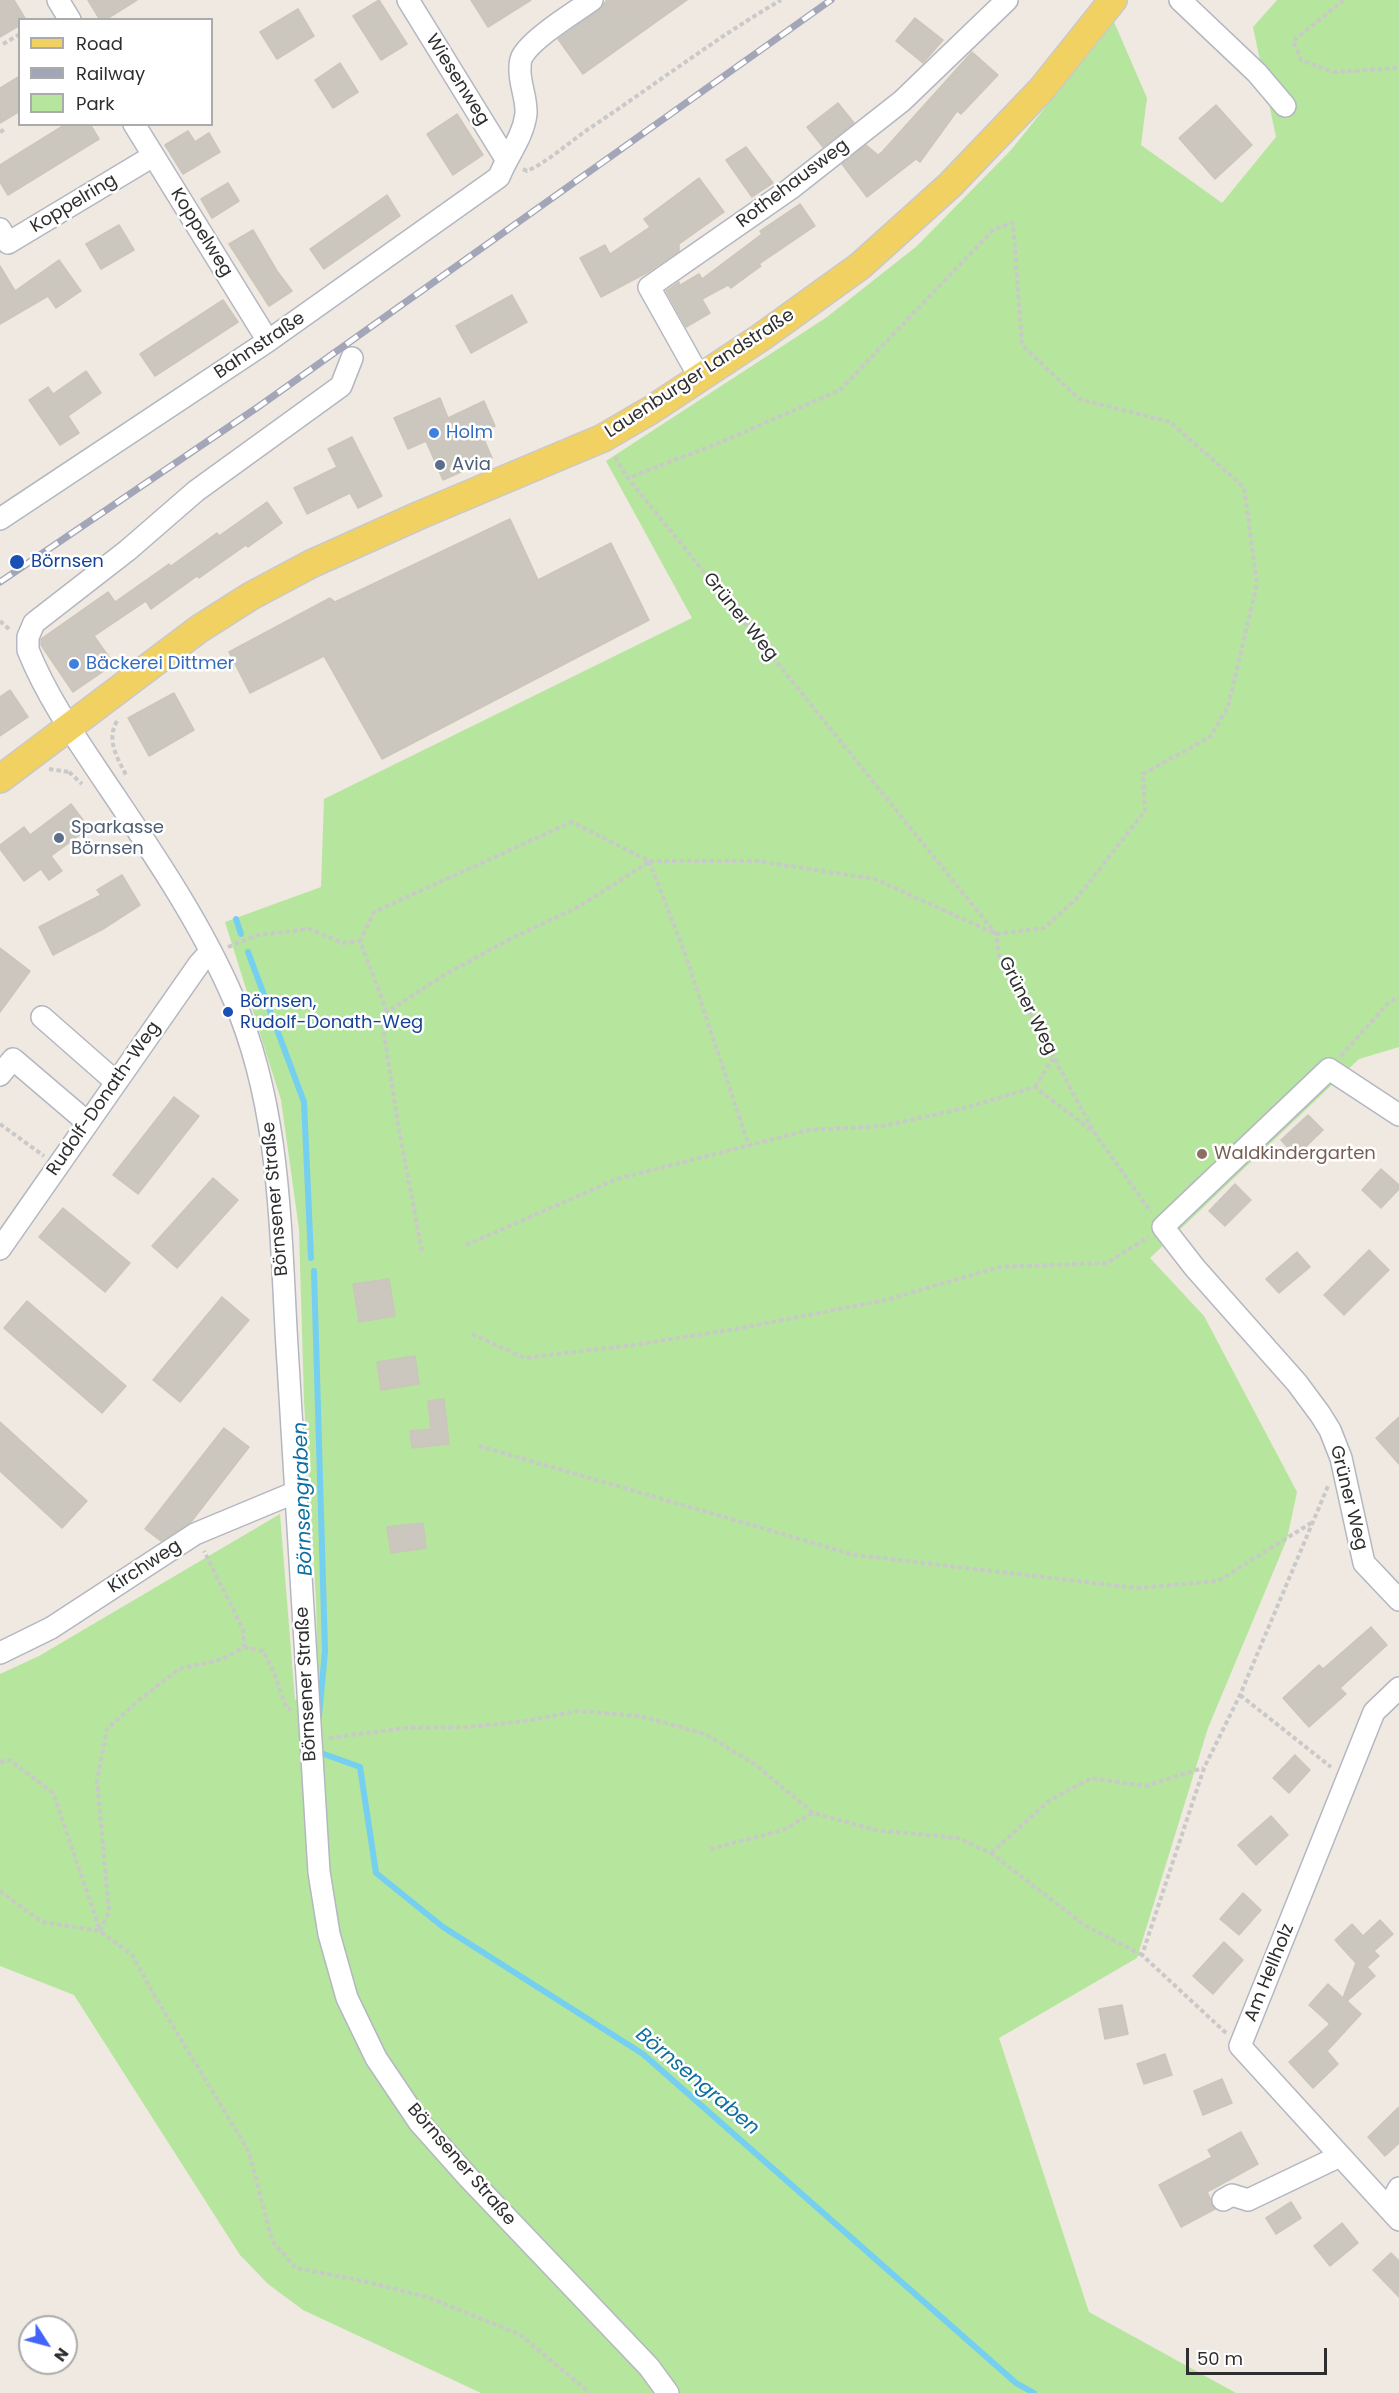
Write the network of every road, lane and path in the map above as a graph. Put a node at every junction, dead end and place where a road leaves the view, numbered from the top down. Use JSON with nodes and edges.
{"nodes":[{"id":1,"x":58,"y":0,"type":"edge"},
{"id":2,"x":408,"y":0,"type":"edge"},
{"id":3,"x":592,"y":0,"type":"edge"},
{"id":4,"x":781,"y":0,"type":"edge"},
{"id":5,"x":1006,"y":0,"type":"edge"},
{"id":6,"x":1113,"y":0,"type":"edge"},
{"id":7,"x":1180,"y":0,"type":"edge"},
{"id":8,"x":1344,"y":0,"type":"edge"},
{"id":9,"x":69,"y":18,"type":"edge"},
{"id":10,"x":18,"y":35,"type":"edge"},
{"id":11,"x":3,"y":44,"type":"dead end"},
{"id":12,"x":1399,"y":68,"type":"edge"},
{"id":13,"x":1285,"y":106,"type":"dead end"},
{"id":14,"x":135,"y":126,"type":"edge"},
{"id":15,"x":153,"y":156,"type":"junction"},
{"id":16,"x":506,"y":159,"type":"junction"},
{"id":17,"x":0,"y":229,"type":"edge"},
{"id":18,"x":268,"y":341,"type":"junction"},
{"id":19,"x":352,"y":358,"type":"dead end"},
{"id":20,"x":700,"y":378,"type":"junction"},
{"id":21,"x":603,"y":438,"type":"junction"},
{"id":22,"x":628,"y":478,"type":"junction"},
{"id":23,"x":0,"y":519,"type":"edge"},
{"id":24,"x":118,"y":719,"type":"dead end"},
{"id":25,"x":68,"y":727,"type":"junction"},
{"id":26,"x":69,"y":772,"type":"dead end"},
{"id":27,"x":0,"y":779,"type":"edge"},
{"id":28,"x":129,"y":781,"type":"dead end"},
{"id":29,"x":85,"y":787,"type":"dead end"},
{"id":30,"x":650,"y":861,"type":"junction"},
{"id":31,"x":996,"y":934,"type":"junction"},
{"id":32,"x":360,"y":941,"type":"junction"},
{"id":33,"x":232,"y":946,"type":"dead end"},
{"id":34,"x":210,"y":952,"type":"junction"},
{"id":35,"x":1399,"y":998,"type":"edge"},
{"id":36,"x":387,"y":1012,"type":"junction"},
{"id":37,"x":42,"y":1017,"type":"dead end"},
{"id":38,"x":1053,"y":1058,"type":"junction"},
{"id":39,"x":1329,"y":1070,"type":"junction"},
{"id":40,"x":0,"y":1075,"type":"edge"},
{"id":41,"x":116,"y":1082,"type":"junction"},
{"id":42,"x":1035,"y":1087,"type":"junction"},
{"id":43,"x":1399,"y":1115,"type":"edge"},
{"id":44,"x":88,"y":1122,"type":"junction"},
{"id":45,"x":0,"y":1124,"type":"edge"},
{"id":46,"x":1094,"y":1132,"type":"junction"},
{"id":47,"x":749,"y":1146,"type":"junction"},
{"id":48,"x":57,"y":1166,"type":"junction"},
{"id":49,"x":1163,"y":1227,"type":"junction"},
{"id":50,"x":466,"y":1245,"type":"dead end"},
{"id":51,"x":0,"y":1249,"type":"edge"},
{"id":52,"x":422,"y":1251,"type":"dead end"},
{"id":53,"x":472,"y":1334,"type":"dead end"},
{"id":54,"x":479,"y":1446,"type":"dead end"},
{"id":55,"x":1341,"y":1458,"type":"junction"},
{"id":56,"x":296,"y":1492,"type":"junction"},
{"id":57,"x":1311,"y":1523,"type":"junction"},
{"id":58,"x":195,"y":1534,"type":"junction"},
{"id":59,"x":1399,"y":1600,"type":"edge"},
{"id":60,"x":244,"y":1647,"type":"junction"},
{"id":61,"x":0,"y":1653,"type":"edge"},
{"id":62,"x":1399,"y":1688,"type":"edge"},
{"id":63,"x":1240,"y":1695,"type":"junction"},
{"id":64,"x":309,"y":1719,"type":"junction"},
{"id":65,"x":310,"y":1740,"type":"junction"},
{"id":66,"x":0,"y":1762,"type":"edge"},
{"id":67,"x":1204,"y":1768,"type":"junction"},
{"id":68,"x":1348,"y":1781,"type":"junction"},
{"id":69,"x":813,"y":1813,"type":"junction"},
{"id":70,"x":710,"y":1849,"type":"dead end"},
{"id":71,"x":991,"y":1853,"type":"junction"},
{"id":72,"x":0,"y":1891,"type":"edge"},
{"id":73,"x":100,"y":1931,"type":"junction"},
{"id":74,"x":1142,"y":1955,"type":"junction"},
{"id":75,"x":1240,"y":2046,"type":"junction"},
{"id":76,"x":1340,"y":2156,"type":"junction"},
{"id":77,"x":1399,"y":2188,"type":"edge"},
{"id":78,"x":1222,"y":2200,"type":"dead end"},
{"id":79,"x":1393,"y":2214,"type":"edge"},
{"id":80,"x":590,"y":2393,"type":"edge"},
{"id":81,"x":668,"y":2393,"type":"edge"}],
"edges":[{"from":1,"to":9,"type":"street"},
{"from":2,"to":16,"type":"street","name":"Wiesenweg"},
{"from":3,"to":16,"type":"street","name":"Bahnstraße"},
{"from":4,"to":16,"type":"path"},
{"from":5,"to":20,"type":"street","name":"Rothehausweg"},
{"from":6,"to":20,"type":"main road","name":"Lauenburger Landstraße"},
{"from":7,"to":13,"type":"street"},
{"from":8,"to":12,"type":"path"},
{"from":10,"to":11,"type":"path"},
{"from":14,"to":15,"type":"street","name":"Koppelweg"},
{"from":15,"to":17,"type":"street","name":"Koppelring"},
{"from":15,"to":18,"type":"street","name":"Koppelweg"},
{"from":16,"to":18,"type":"street","name":"Bahnstraße"},
{"from":18,"to":23,"type":"street","name":"Bahnstraße"},
{"from":19,"to":25,"type":"street","name":"Börnsener Straße"},
{"from":20,"to":21,"type":"main road","name":"Lauenburger Landstraße"},
{"from":21,"to":22,"type":"path","name":"Grüner Weg"},
{"from":21,"to":25,"type":"main road","name":"Lauenburger Landstraße"},
{"from":22,"to":31,"type":"path","name":"Grüner Weg"},
{"from":22,"to":31,"type":"path"},
{"from":24,"to":28,"type":"path"},
{"from":25,"to":27,"type":"main road","name":"Lauenburger Landstraße"},
{"from":25,"to":34,"type":"street","name":"Börnsener Straße"},
{"from":26,"to":29,"type":"path"},
{"from":30,"to":31,"type":"path"},
{"from":30,"to":32,"type":"path"},
{"from":30,"to":36,"type":"path"},
{"from":30,"to":47,"type":"path"},
{"from":31,"to":38,"type":"path","name":"Grüner Weg"},
{"from":32,"to":33,"type":"path"},
{"from":32,"to":36,"type":"path"},
{"from":34,"to":41,"type":"street","name":"Rudolf-Donath-Weg"},
{"from":34,"to":56,"type":"street","name":"Börnsener Straße"},
{"from":35,"to":39,"type":"path"},
{"from":36,"to":52,"type":"path"},
{"from":37,"to":41,"type":"street"},
{"from":38,"to":42,"type":"path"},
{"from":38,"to":46,"type":"path","name":"Grüner Weg"},
{"from":39,"to":43,"type":"street"},
{"from":39,"to":49,"type":"street"},
{"from":40,"to":44,"type":"street"},
{"from":41,"to":44,"type":"street","name":"Rudolf-Donath-Weg"},
{"from":42,"to":46,"type":"path"},
{"from":42,"to":47,"type":"path"},
{"from":44,"to":48,"type":"street","name":"Rudolf-Donath-Weg"},
{"from":45,"to":48,"type":"path"},
{"from":46,"to":49,"type":"path","name":"Grüner Weg"},
{"from":47,"to":50,"type":"path"},
{"from":48,"to":51,"type":"street","name":"Rudolf-Donath-Weg"},
{"from":49,"to":53,"type":"path"},
{"from":49,"to":55,"type":"street","name":"Grüner Weg"},
{"from":54,"to":57,"type":"path"},
{"from":55,"to":57,"type":"path"},
{"from":55,"to":59,"type":"street","name":"Grüner Weg"},
{"from":56,"to":58,"type":"street","name":"Kirchweg"},
{"from":56,"to":64,"type":"street","name":"Börnsener Straße"},
{"from":57,"to":63,"type":"path"},
{"from":58,"to":60,"type":"path"},
{"from":58,"to":61,"type":"street","name":"Kirchweg"},
{"from":60,"to":64,"type":"path"},
{"from":60,"to":73,"type":"path"},
{"from":62,"to":68,"type":"street","name":"Am Hellholz"},
{"from":63,"to":67,"type":"path"},
{"from":63,"to":68,"type":"path"},
{"from":64,"to":65,"type":"street","name":"Börnsener Straße"},
{"from":65,"to":69,"type":"path"},
{"from":65,"to":81,"type":"street","name":"Börnsener Straße"},
{"from":66,"to":73,"type":"path"},
{"from":67,"to":71,"type":"path"},
{"from":67,"to":74,"type":"path"},
{"from":68,"to":75,"type":"street","name":"Am Hellholz"},
{"from":69,"to":70,"type":"path"},
{"from":69,"to":71,"type":"path"},
{"from":71,"to":74,"type":"path"},
{"from":72,"to":73,"type":"path"},
{"from":73,"to":80,"type":"path"},
{"from":74,"to":75,"type":"path"},
{"from":75,"to":76,"type":"street"},
{"from":76,"to":78,"type":"street"},
{"from":76,"to":79,"type":"street"},
{"from":77,"to":79,"type":"street"}]}
